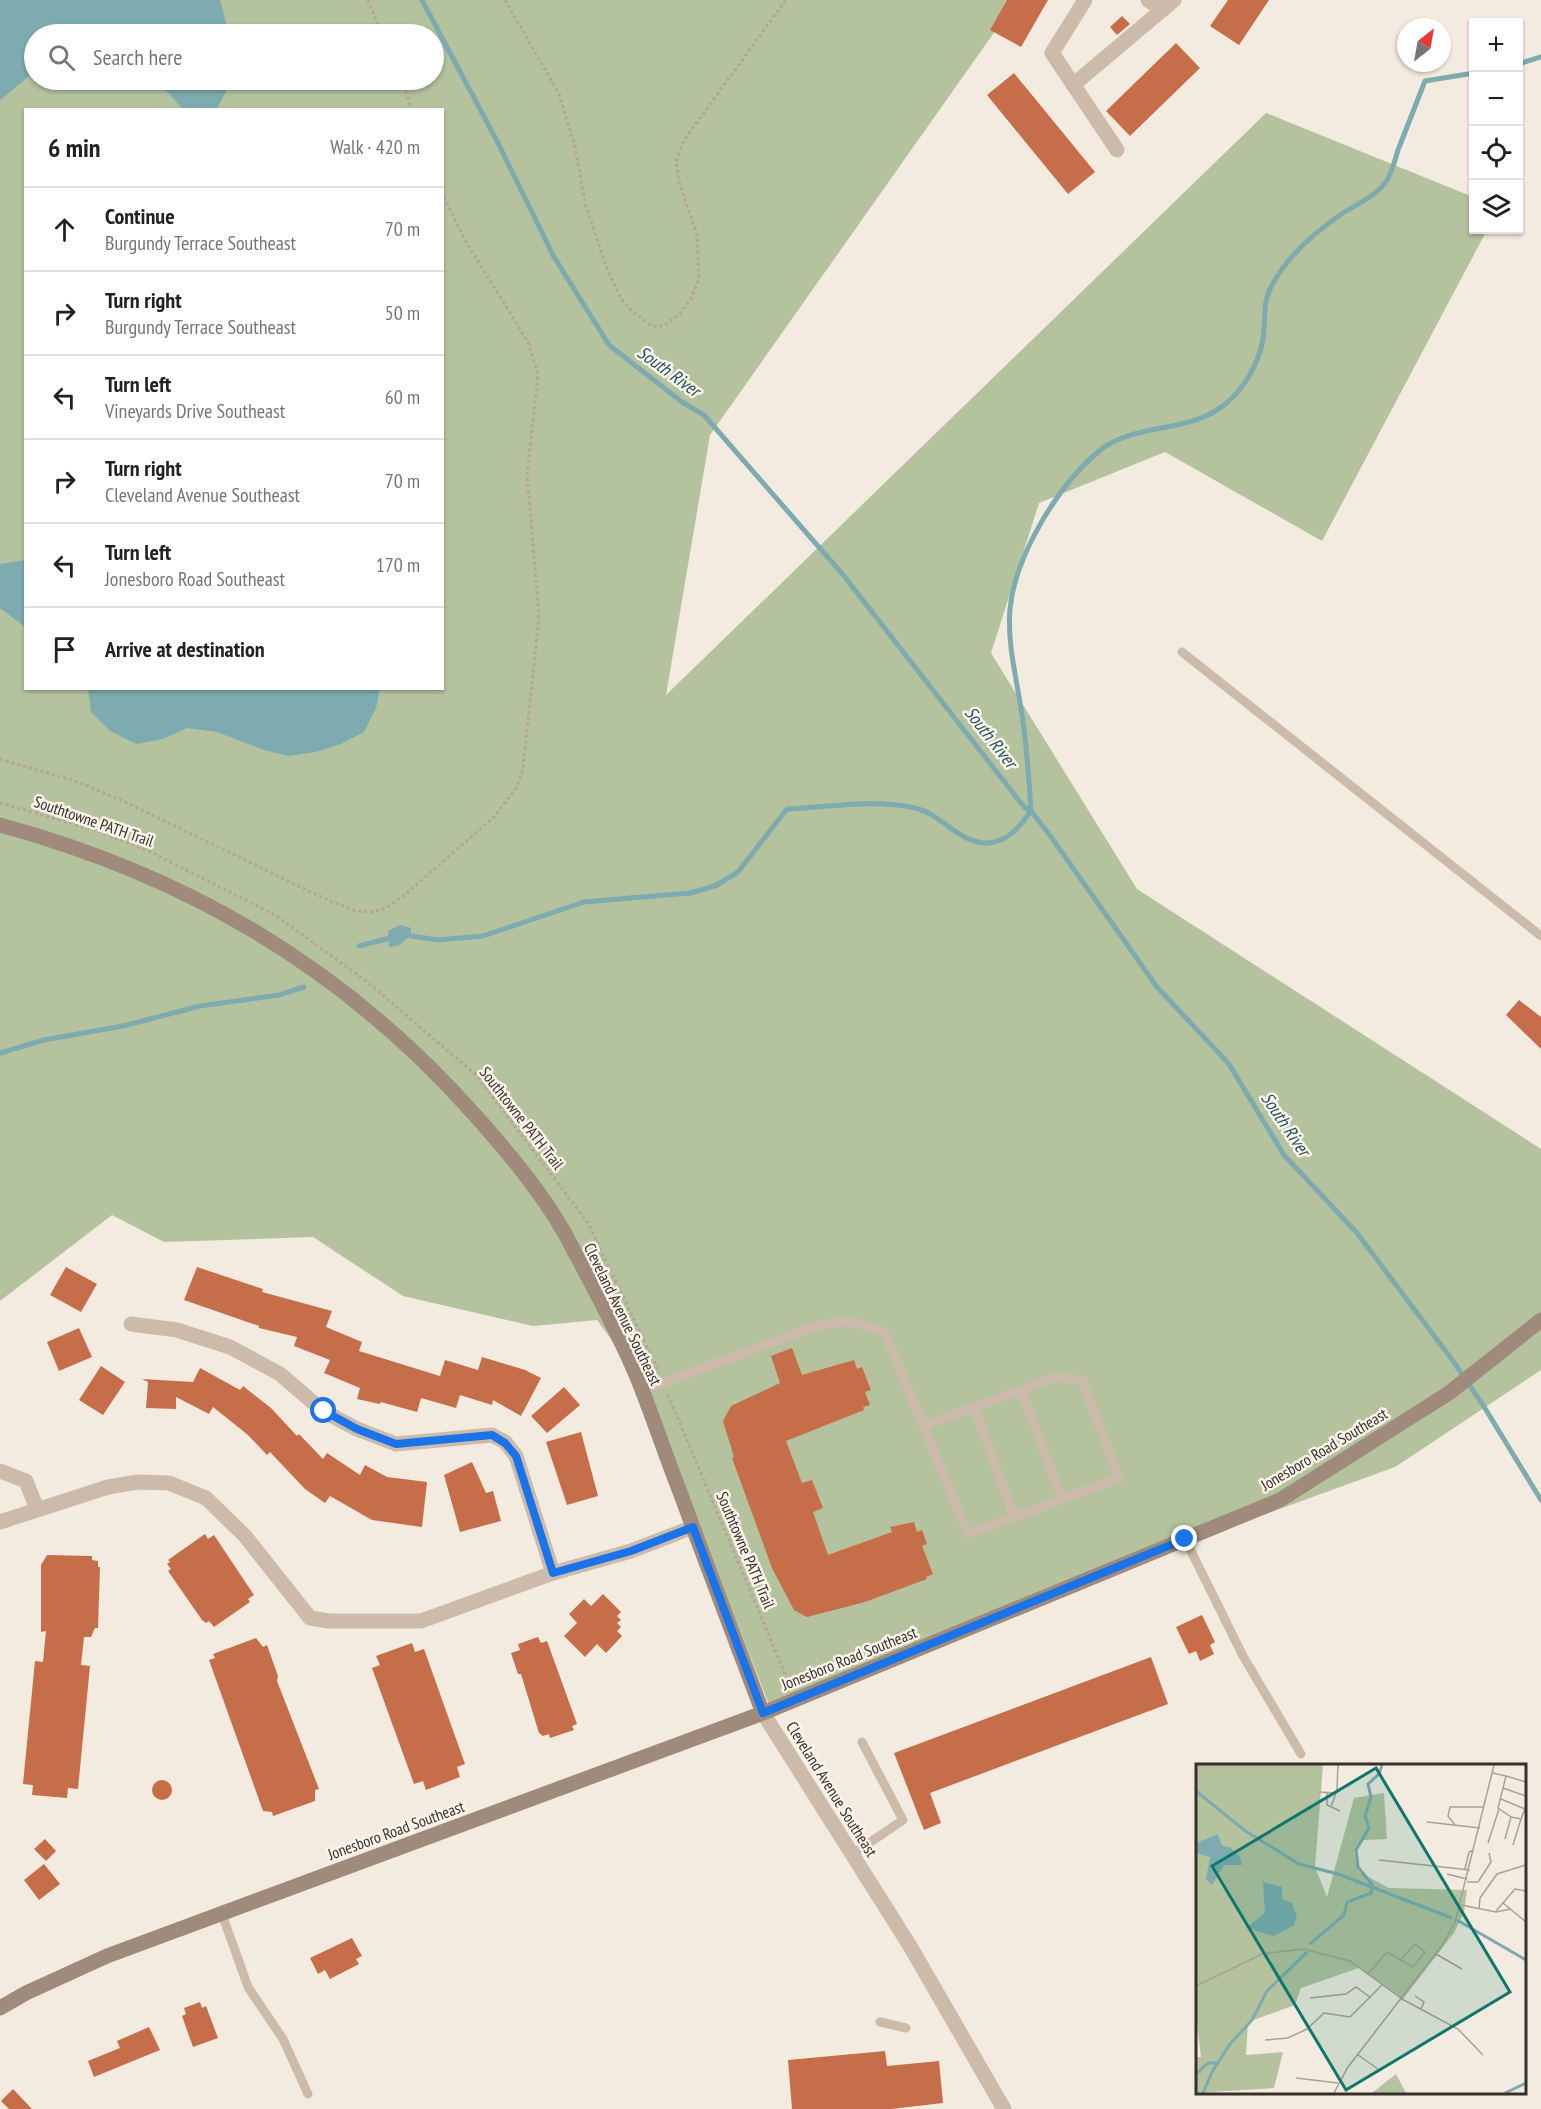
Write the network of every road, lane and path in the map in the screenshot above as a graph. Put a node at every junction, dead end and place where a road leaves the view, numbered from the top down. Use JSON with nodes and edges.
{"nodes":[{"id":1,"x":368,"y":0,"type":"edge"},
{"id":2,"x":505,"y":0,"type":"edge"},
{"id":3,"x":786,"y":0,"type":"edge"},
{"id":4,"x":1084,"y":0,"type":"edge"},
{"id":5,"x":1148,"y":0,"type":"edge"},
{"id":6,"x":1168,"y":5,"type":"edge"},
{"id":7,"x":378,"y":24,"type":"edge"},
{"id":8,"x":1072,"y":85,"type":"junction"},
{"id":9,"x":405,"y":90,"type":"edge"},
{"id":10,"x":411,"y":108,"type":"edge"},
{"id":11,"x":1117,"y":150,"type":"dead end"},
{"id":12,"x":444,"y":197,"type":"edge"},
{"id":13,"x":1182,"y":652,"type":"dead end"},
{"id":14,"x":0,"y":759,"type":"edge"},
{"id":15,"x":0,"y":803,"type":"edge"},
{"id":16,"x":0,"y":825,"type":"edge"},
{"id":17,"x":1541,"y":936,"type":"edge"},
{"id":18,"x":1541,"y":1320,"type":"edge"},
{"id":19,"x":130,"y":1324,"type":"dead end"},
{"id":20,"x":663,"y":1383,"type":"junction"},
{"id":21,"x":1021,"y":1390,"type":"junction"},
{"id":22,"x":641,"y":1391,"type":"junction"},
{"id":23,"x":975,"y":1409,"type":"junction"},
{"id":24,"x":923,"y":1426,"type":"junction"},
{"id":25,"x":0,"y":1471,"type":"edge"},
{"id":26,"x":1062,"y":1499,"type":"junction"},
{"id":27,"x":37,"y":1509,"type":"junction"},
{"id":28,"x":1014,"y":1517,"type":"junction"},
{"id":29,"x":0,"y":1522,"type":"edge"},
{"id":30,"x":693,"y":1527,"type":"junction"},
{"id":31,"x":1185,"y":1539,"type":"junction"},
{"id":32,"x":553,"y":1573,"type":"junction"},
{"id":33,"x":786,"y":1676,"type":"dead end"},
{"id":34,"x":763,"y":1713,"type":"junction"},
{"id":35,"x":862,"y":1742,"type":"dead end"},
{"id":36,"x":1301,"y":1754,"type":"dead end"},
{"id":37,"x":853,"y":1854,"type":"junction"},
{"id":38,"x":222,"y":1914,"type":"junction"},
{"id":39,"x":0,"y":2008,"type":"edge"},
{"id":40,"x":880,"y":2022,"type":"dead end"},
{"id":41,"x":906,"y":2028,"type":"dead end"},
{"id":42,"x":308,"y":2094,"type":"dead end"},
{"id":43,"x":1004,"y":2109,"type":"edge"}],
"edges":[{"from":1,"to":7,"type":"path"},
{"from":2,"to":3,"type":"path"},
{"from":4,"to":8,"type":"street"},
{"from":5,"to":6,"type":"street"},
{"from":6,"to":8,"type":"street"},
{"from":8,"to":11,"type":"street"},
{"from":9,"to":10,"type":"path"},
{"from":12,"to":14,"type":"path"},
{"from":13,"to":17,"type":"lane"},
{"from":15,"to":20,"type":"path","name":"Southtowne PATH Trail"},
{"from":16,"to":22,"type":"main road","name":"Cleveland Avenue Southeast"},
{"from":18,"to":31,"type":"main road","name":"Jonesboro Road Southeast"},
{"from":19,"to":32,"type":"street"},
{"from":20,"to":22,"type":"lane"},
{"from":20,"to":24,"type":"lane"},
{"from":20,"to":33,"type":"path","name":"Southtowne PATH Trail"},
{"from":21,"to":23,"type":"lane"},
{"from":21,"to":26,"type":"lane"},
{"from":21,"to":26,"type":"lane"},
{"from":22,"to":30,"type":"main road","name":"Cleveland Avenue Southeast"},
{"from":23,"to":24,"type":"lane"},
{"from":23,"to":28,"type":"lane"},
{"from":24,"to":28,"type":"lane"},
{"from":25,"to":27,"type":"street"},
{"from":26,"to":28,"type":"lane"},
{"from":27,"to":29,"type":"street"},
{"from":27,"to":32,"type":"street"},
{"from":30,"to":32,"type":"street"},
{"from":30,"to":34,"type":"main road","name":"Cleveland Avenue Southeast"},
{"from":31,"to":34,"type":"main road","name":"Jonesboro Road Southeast"},
{"from":31,"to":36,"type":"lane"},
{"from":34,"to":37,"type":"street","name":"Cleveland Avenue Southeast"},
{"from":34,"to":38,"type":"main road","name":"Jonesboro Road Southeast"},
{"from":35,"to":37,"type":"lane"},
{"from":37,"to":43,"type":"street","name":"Cleveland Avenue Southeast"},
{"from":38,"to":39,"type":"main road","name":"Jonesboro Road Southeast"},
{"from":38,"to":42,"type":"lane"},
{"from":40,"to":41,"type":"lane"}]}
